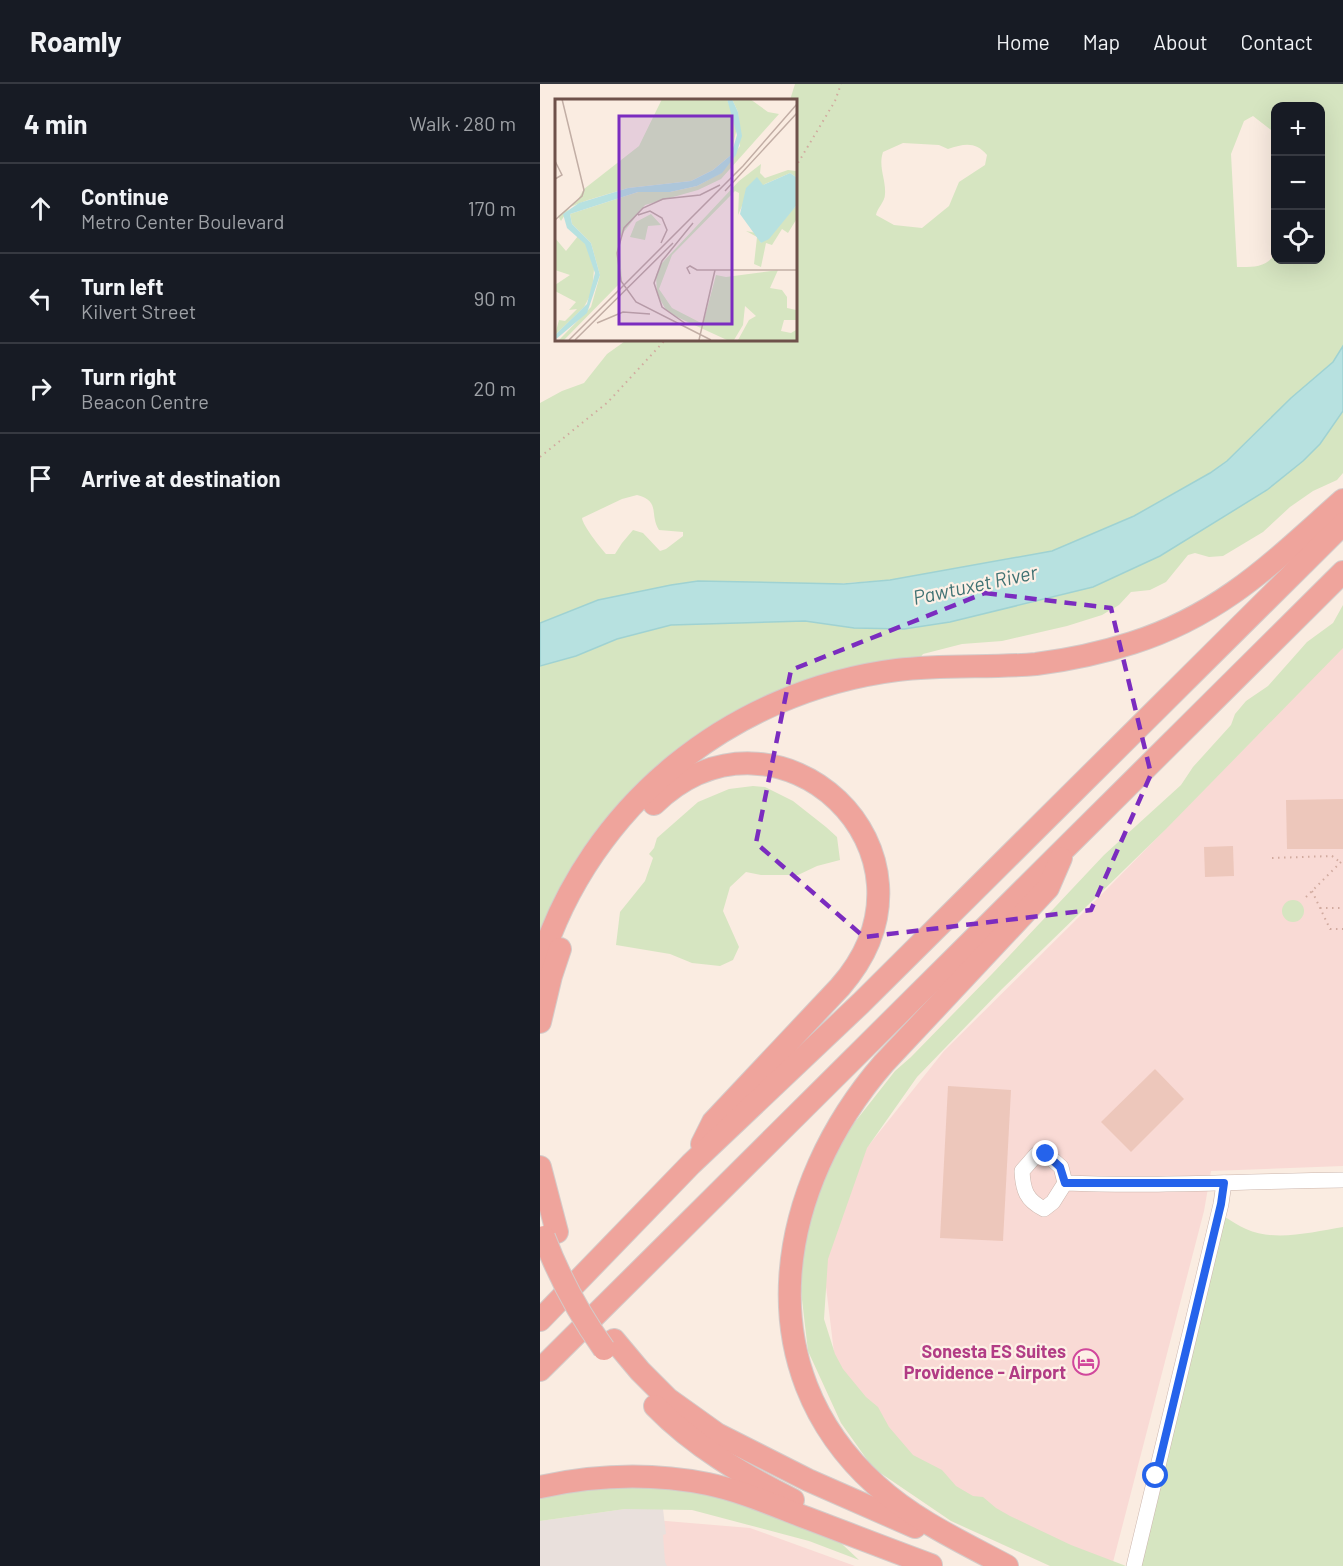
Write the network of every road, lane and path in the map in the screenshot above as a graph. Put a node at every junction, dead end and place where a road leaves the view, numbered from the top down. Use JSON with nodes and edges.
{"nodes":[{"id":1,"x":841,"y":84,"type":"edge"},
{"id":2,"x":796,"y":166,"type":"edge"},
{"id":3,"x":665,"y":340,"type":"edge"},
{"id":4,"x":540,"y":457,"type":"edge"},
{"id":5,"x":1343,"y":500,"type":"edge"},
{"id":6,"x":1343,"y":524,"type":"edge"},
{"id":7,"x":1343,"y":572,"type":"edge"},
{"id":8,"x":1065,"y":847,"type":"junction"},
{"id":9,"x":1272,"y":858,"type":"dead end"},
{"id":10,"x":1342,"y":861,"type":"edge"},
{"id":11,"x":1312,"y":891,"type":"junction"},
{"id":12,"x":1306,"y":897,"type":"dead end"},
{"id":13,"x":1320,"y":908,"type":"junction"},
{"id":14,"x":1343,"y":908,"type":"edge"},
{"id":15,"x":1343,"y":929,"type":"edge"},
{"id":16,"x":540,"y":964,"type":"edge"},
{"id":17,"x":540,"y":1022,"type":"edge"},
{"id":18,"x":691,"y":1164,"type":"junction"},
{"id":19,"x":540,"y":1167,"type":"edge"},
{"id":20,"x":1343,"y":1180,"type":"edge"},
{"id":21,"x":1065,"y":1183,"type":"dead end"},
{"id":22,"x":1224,"y":1183,"type":"junction"},
{"id":23,"x":547,"y":1231,"type":"edge"},
{"id":24,"x":540,"y":1320,"type":"edge"},
{"id":25,"x":609,"y":1345,"type":"junction"},
{"id":26,"x":540,"y":1370,"type":"edge"},
{"id":27,"x":540,"y":1487,"type":"edge"},
{"id":28,"x":932,"y":1566,"type":"edge"},
{"id":29,"x":1005,"y":1566,"type":"edge"},
{"id":30,"x":1134,"y":1566,"type":"edge"}],
"edges":[{"from":1,"to":2,"type":"path"},
{"from":3,"to":4,"type":"path"},
{"from":5,"to":16,"type":"highway"},
{"from":6,"to":18,"type":"highway"},
{"from":7,"to":8,"type":"highway"},
{"from":8,"to":26,"type":"highway"},
{"from":8,"to":29,"type":"highway"},
{"from":9,"to":10,"type":"path"},
{"from":10,"to":11,"type":"path"},
{"from":11,"to":12,"type":"path"},
{"from":11,"to":13,"type":"path"},
{"from":13,"to":14,"type":"path"},
{"from":13,"to":15,"type":"path"},
{"from":17,"to":18,"type":"highway"},
{"from":18,"to":24,"type":"highway"},
{"from":19,"to":23,"type":"highway"},
{"from":20,"to":22,"type":"street"},
{"from":21,"to":22,"type":"street"},
{"from":22,"to":30,"type":"street"},
{"from":23,"to":25,"type":"highway"},
{"from":25,"to":28,"type":"highway"},
{"from":25,"to":29,"type":"highway"},
{"from":27,"to":28,"type":"highway"}]}
